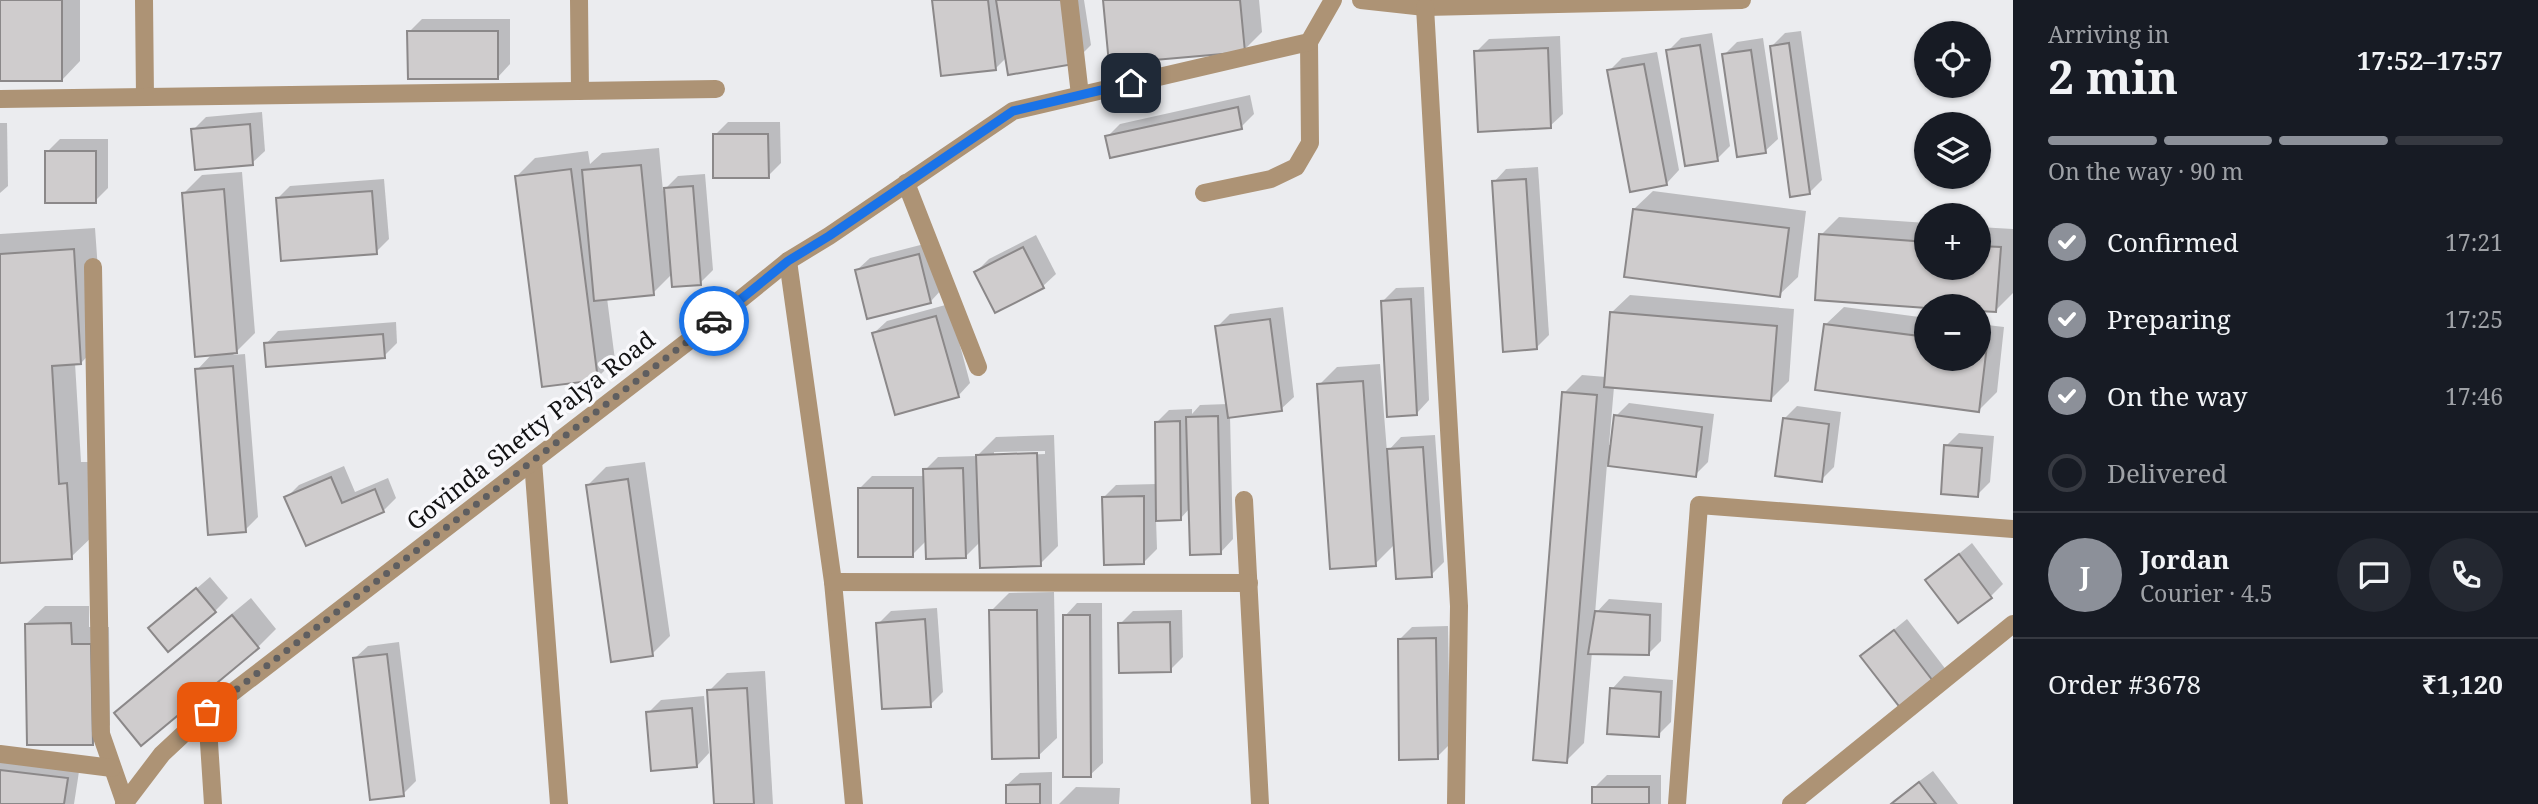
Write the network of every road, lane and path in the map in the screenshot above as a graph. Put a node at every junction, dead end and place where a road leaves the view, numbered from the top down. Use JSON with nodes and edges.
{"nodes":[{"id":1,"x":144,"y":0,"type":"edge"},
{"id":2,"x":579,"y":0,"type":"edge"},
{"id":3,"x":1069,"y":0,"type":"edge"},
{"id":4,"x":1333,"y":0,"type":"edge"},
{"id":5,"x":1361,"y":0,"type":"edge"},
{"id":6,"x":1742,"y":0,"type":"edge"},
{"id":7,"x":1425,"y":7,"type":"junction"},
{"id":8,"x":1309,"y":42,"type":"junction"},
{"id":9,"x":716,"y":89,"type":"dead end"},
{"id":10,"x":580,"y":91,"type":"junction"},
{"id":11,"x":1080,"y":95,"type":"junction"},
{"id":12,"x":145,"y":97,"type":"junction"},
{"id":13,"x":0,"y":99,"type":"edge"},
{"id":14,"x":906,"y":183,"type":"junction"},
{"id":15,"x":1205,"y":193,"type":"dead end"},
{"id":16,"x":788,"y":261,"type":"junction"},
{"id":17,"x":93,"y":267,"type":"dead end"},
{"id":18,"x":978,"y":366,"type":"dead end"},
{"id":19,"x":533,"y":461,"type":"junction"},
{"id":20,"x":1244,"y":500,"type":"dead end"},
{"id":21,"x":2013,"y":529,"type":"edge"},
{"id":22,"x":833,"y":582,"type":"junction"},
{"id":23,"x":1249,"y":583,"type":"junction"},
{"id":24,"x":2013,"y":624,"type":"edge"},
{"id":25,"x":207,"y":712,"type":"junction"},
{"id":26,"x":0,"y":754,"type":"edge"},
{"id":27,"x":112,"y":768,"type":"junction"},
{"id":28,"x":124,"y":804,"type":"edge"},
{"id":29,"x":213,"y":804,"type":"edge"},
{"id":30,"x":559,"y":804,"type":"edge"},
{"id":31,"x":854,"y":804,"type":"edge"},
{"id":32,"x":1260,"y":804,"type":"edge"},
{"id":33,"x":1456,"y":804,"type":"edge"},
{"id":34,"x":1677,"y":804,"type":"edge"},
{"id":35,"x":1791,"y":804,"type":"edge"}],
"edges":[{"from":1,"to":12,"type":"street"},
{"from":2,"to":10,"type":"street"},
{"from":3,"to":11,"type":"street"},
{"from":4,"to":8,"type":"street"},
{"from":5,"to":7,"type":"street"},
{"from":6,"to":7,"type":"street"},
{"from":7,"to":33,"type":"street"},
{"from":8,"to":11,"type":"street","name":"Govinda Shetty Palya Road"},
{"from":8,"to":15,"type":"street"},
{"from":9,"to":10,"type":"street"},
{"from":10,"to":12,"type":"street"},
{"from":11,"to":14,"type":"street","name":"Govinda Shetty Palya Road"},
{"from":12,"to":13,"type":"street"},
{"from":14,"to":16,"type":"street","name":"Govinda Shetty Palya Road"},
{"from":14,"to":18,"type":"street"},
{"from":16,"to":19,"type":"street","name":"Govinda Shetty Palya Road"},
{"from":16,"to":22,"type":"street"},
{"from":17,"to":27,"type":"street"},
{"from":19,"to":25,"type":"street","name":"Govinda Shetty Palya Road"},
{"from":19,"to":30,"type":"street"},
{"from":20,"to":23,"type":"street"},
{"from":21,"to":34,"type":"street"},
{"from":22,"to":23,"type":"street"},
{"from":22,"to":31,"type":"street"},
{"from":23,"to":32,"type":"street"},
{"from":24,"to":35,"type":"street"},
{"from":25,"to":28,"type":"street","name":"Govinda Shetty Palya Road"},
{"from":25,"to":29,"type":"street"},
{"from":26,"to":27,"type":"street"},
{"from":27,"to":28,"type":"street"}]}
